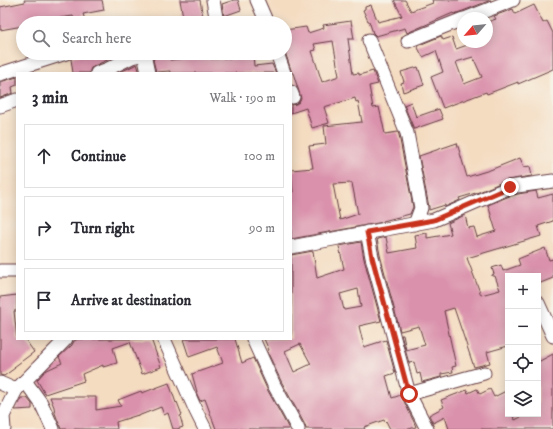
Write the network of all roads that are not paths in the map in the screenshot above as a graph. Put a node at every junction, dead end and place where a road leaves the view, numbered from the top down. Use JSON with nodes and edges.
{"nodes":[{"id":1,"x":213,"y":0,"type":"edge"},
{"id":2,"x":257,"y":0,"type":"edge"},
{"id":3,"x":513,"y":0,"type":"edge"},
{"id":4,"x":482,"y":12,"type":"edge"},
{"id":5,"x":216,"y":16,"type":"edge"},
{"id":6,"x":264,"y":16,"type":"edge"},
{"id":7,"x":457,"y":21,"type":"edge"},
{"id":8,"x":369,"y":40,"type":"dead end"},
{"id":9,"x":408,"y":41,"type":"dead end"},
{"id":10,"x":44,"y":60,"type":"edge"},
{"id":11,"x":125,"y":60,"type":"edge"},
{"id":12,"x":147,"y":60,"type":"edge"},
{"id":13,"x":279,"y":60,"type":"edge"},
{"id":14,"x":100,"y":72,"type":"edge"},
{"id":15,"x":148,"y":72,"type":"edge"},
{"id":16,"x":284,"y":72,"type":"edge"},
{"id":17,"x":0,"y":74,"type":"edge"},
{"id":18,"x":16,"y":100,"type":"edge"},
{"id":19,"x":0,"y":106,"type":"edge"},
{"id":20,"x":553,"y":181,"type":"edge"},
{"id":21,"x":415,"y":224,"type":"junction"},
{"id":22,"x":367,"y":232,"type":"junction"},
{"id":23,"x":292,"y":247,"type":"edge"},
{"id":24,"x":0,"y":271,"type":"edge"},
{"id":25,"x":16,"y":271,"type":"edge"},
{"id":26,"x":541,"y":309,"type":"edge"},
{"id":27,"x":553,"y":336,"type":"edge"},
{"id":28,"x":65,"y":340,"type":"edge"},
{"id":29,"x":164,"y":340,"type":"edge"},
{"id":30,"x":253,"y":340,"type":"edge"},
{"id":31,"x":484,"y":373,"type":"dead end"},
{"id":32,"x":25,"y":381,"type":"junction"},
{"id":33,"x":0,"y":383,"type":"edge"},
{"id":34,"x":16,"y":390,"type":"junction"},
{"id":35,"x":409,"y":394,"type":"junction"},
{"id":36,"x":4,"y":429,"type":"edge"},
{"id":37,"x":53,"y":429,"type":"edge"},
{"id":38,"x":205,"y":429,"type":"edge"},
{"id":39,"x":298,"y":429,"type":"edge"},
{"id":40,"x":427,"y":429,"type":"edge"}],
"edges":[{"from":1,"to":5,"type":"street"},
{"from":2,"to":6,"type":"street"},
{"from":3,"to":4,"type":"street"},
{"from":7,"to":9,"type":"street"},
{"from":8,"to":21,"type":"street"},
{"from":10,"to":17,"type":"street"},
{"from":11,"to":14,"type":"street"},
{"from":12,"to":15,"type":"street"},
{"from":13,"to":16,"type":"street"},
{"from":18,"to":19,"type":"street"},
{"from":20,"to":21,"type":"street"},
{"from":21,"to":22,"type":"street"},
{"from":22,"to":23,"type":"street"},
{"from":22,"to":35,"type":"street"},
{"from":24,"to":25,"type":"street"},
{"from":26,"to":27,"type":"street"},
{"from":28,"to":32,"type":"street"},
{"from":29,"to":38,"type":"street"},
{"from":30,"to":39,"type":"street"},
{"from":31,"to":35,"type":"street"},
{"from":32,"to":34,"type":"street"},
{"from":32,"to":37,"type":"street"},
{"from":33,"to":34,"type":"street"},
{"from":34,"to":36,"type":"street"},
{"from":35,"to":40,"type":"street"}]}
